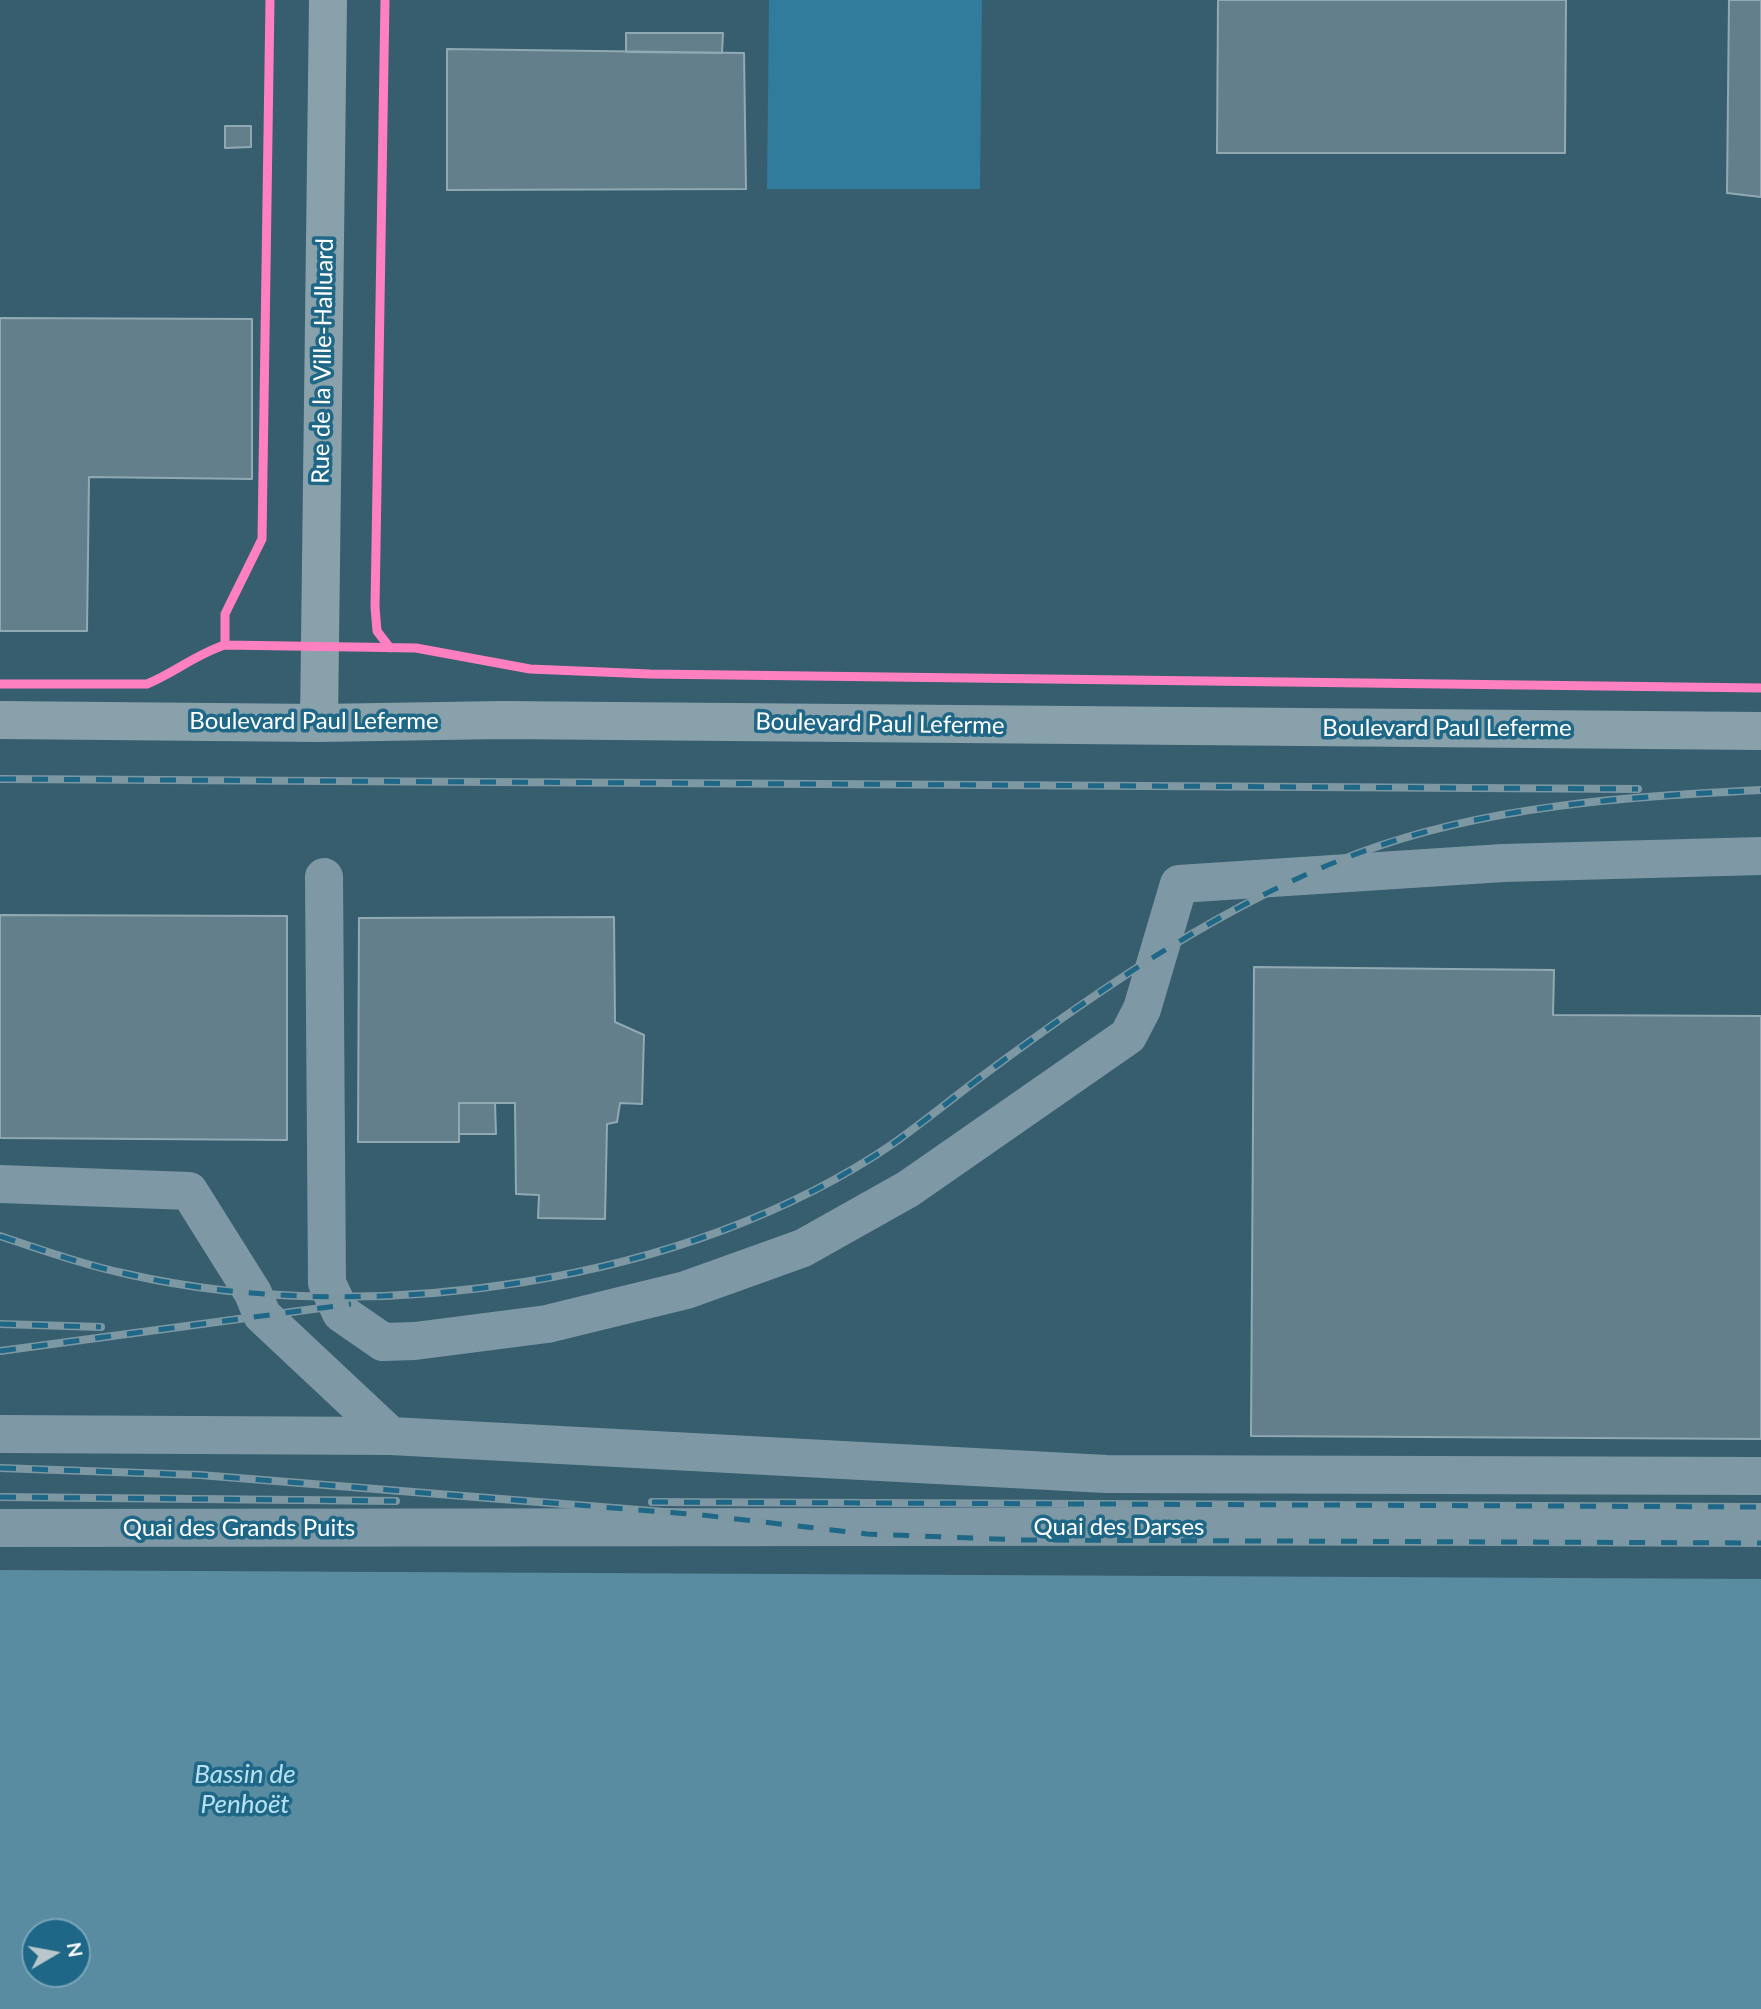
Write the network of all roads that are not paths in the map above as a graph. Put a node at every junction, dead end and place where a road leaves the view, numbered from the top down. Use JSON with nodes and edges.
{"nodes":[{"id":1,"x":328,"y":0,"type":"edge"},
{"id":2,"x":0,"y":720,"type":"edge"},
{"id":3,"x":319,"y":723,"type":"junction"},
{"id":4,"x":1761,"y":731,"type":"edge"},
{"id":5,"x":1761,"y":856,"type":"edge"},
{"id":6,"x":324,"y":877,"type":"dead end"},
{"id":7,"x":0,"y":1184,"type":"edge"},
{"id":8,"x":0,"y":1434,"type":"edge"},
{"id":9,"x":391,"y":1436,"type":"junction"},
{"id":10,"x":1761,"y":1475,"type":"edge"},
{"id":11,"x":1761,"y":1526,"type":"edge"},
{"id":12,"x":0,"y":1528,"type":"edge"},
{"id":13,"x":477,"y":1528,"type":"joint"}],
"edges":[{"from":1,"to":3,"type":"main road","name":"Rue de la Ville-Halluard"},
{"from":2,"to":3,"type":"main road","name":"Boulevard Paul Leferme"},
{"from":3,"to":4,"type":"main road","name":"Boulevard Paul Leferme"},
{"from":5,"to":6,"type":"lane"},
{"from":7,"to":9,"type":"lane"},
{"from":8,"to":9,"type":"lane"},
{"from":9,"to":10,"type":"lane"},
{"from":11,"to":13,"type":"lane","name":"Quai des Darses"},
{"from":12,"to":13,"type":"lane","name":"Quai des Grands Puits"}]}
